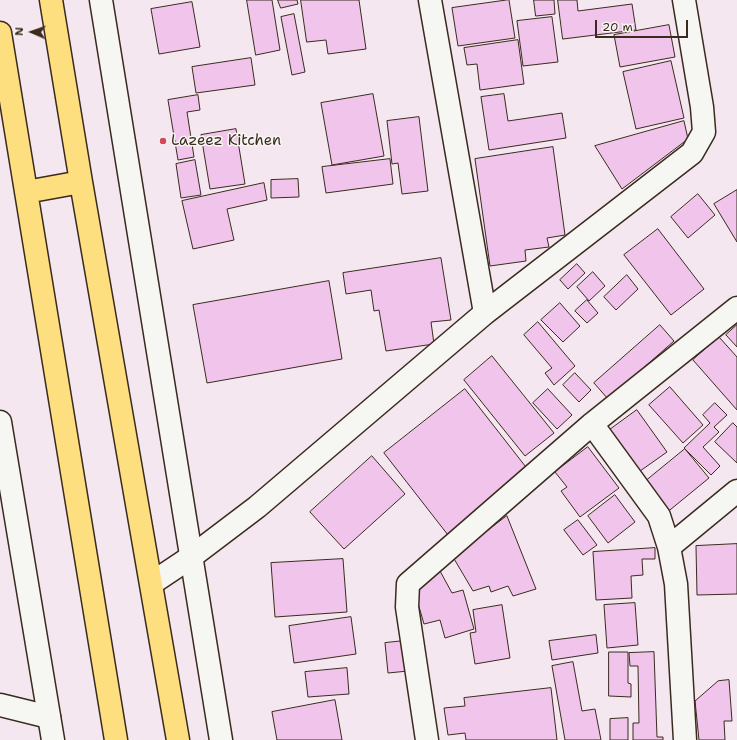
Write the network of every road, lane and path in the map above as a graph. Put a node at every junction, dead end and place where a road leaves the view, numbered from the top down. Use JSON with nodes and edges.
{"nodes":[{"id":1,"x":51,"y":0,"type":"edge"},
{"id":2,"x":101,"y":0,"type":"edge"},
{"id":3,"x":430,"y":0,"type":"edge"},
{"id":4,"x":684,"y":0,"type":"edge"},
{"id":5,"x":0,"y":34,"type":"edge"},
{"id":6,"x":81,"y":182,"type":"junction"},
{"id":7,"x":26,"y":192,"type":"junction"},
{"id":8,"x":737,"y":308,"type":"edge"},
{"id":9,"x":485,"y":313,"type":"junction"},
{"id":10,"x":0,"y":422,"type":"edge"},
{"id":11,"x":592,"y":424,"type":"junction"},
{"id":12,"x":737,"y":491,"type":"edge"},
{"id":13,"x":669,"y":547,"type":"junction"},
{"id":14,"x":191,"y":557,"type":"junction"},
{"id":15,"x":152,"y":583,"type":"junction"},
{"id":16,"x":0,"y":705,"type":"edge"},
{"id":17,"x":49,"y":717,"type":"junction"},
{"id":18,"x":53,"y":740,"type":"edge"},
{"id":19,"x":116,"y":740,"type":"edge"},
{"id":20,"x":178,"y":740,"type":"edge"},
{"id":21,"x":221,"y":740,"type":"edge"},
{"id":22,"x":427,"y":740,"type":"edge"},
{"id":23,"x":685,"y":740,"type":"edge"}],
"edges":[{"from":1,"to":6,"type":"main road"},
{"from":2,"to":14,"type":"street"},
{"from":3,"to":9,"type":"street"},
{"from":4,"to":9,"type":"street"},
{"from":5,"to":7,"type":"main road"},
{"from":6,"to":7,"type":"main road"},
{"from":6,"to":15,"type":"main road"},
{"from":7,"to":19,"type":"main road"},
{"from":8,"to":11,"type":"street"},
{"from":9,"to":14,"type":"street"},
{"from":10,"to":17,"type":"street"},
{"from":11,"to":13,"type":"street"},
{"from":11,"to":22,"type":"street"},
{"from":12,"to":13,"type":"street"},
{"from":13,"to":23,"type":"street"},
{"from":14,"to":15,"type":"street"},
{"from":14,"to":21,"type":"street"},
{"from":15,"to":20,"type":"main road"},
{"from":16,"to":17,"type":"street"},
{"from":17,"to":18,"type":"street"}]}
